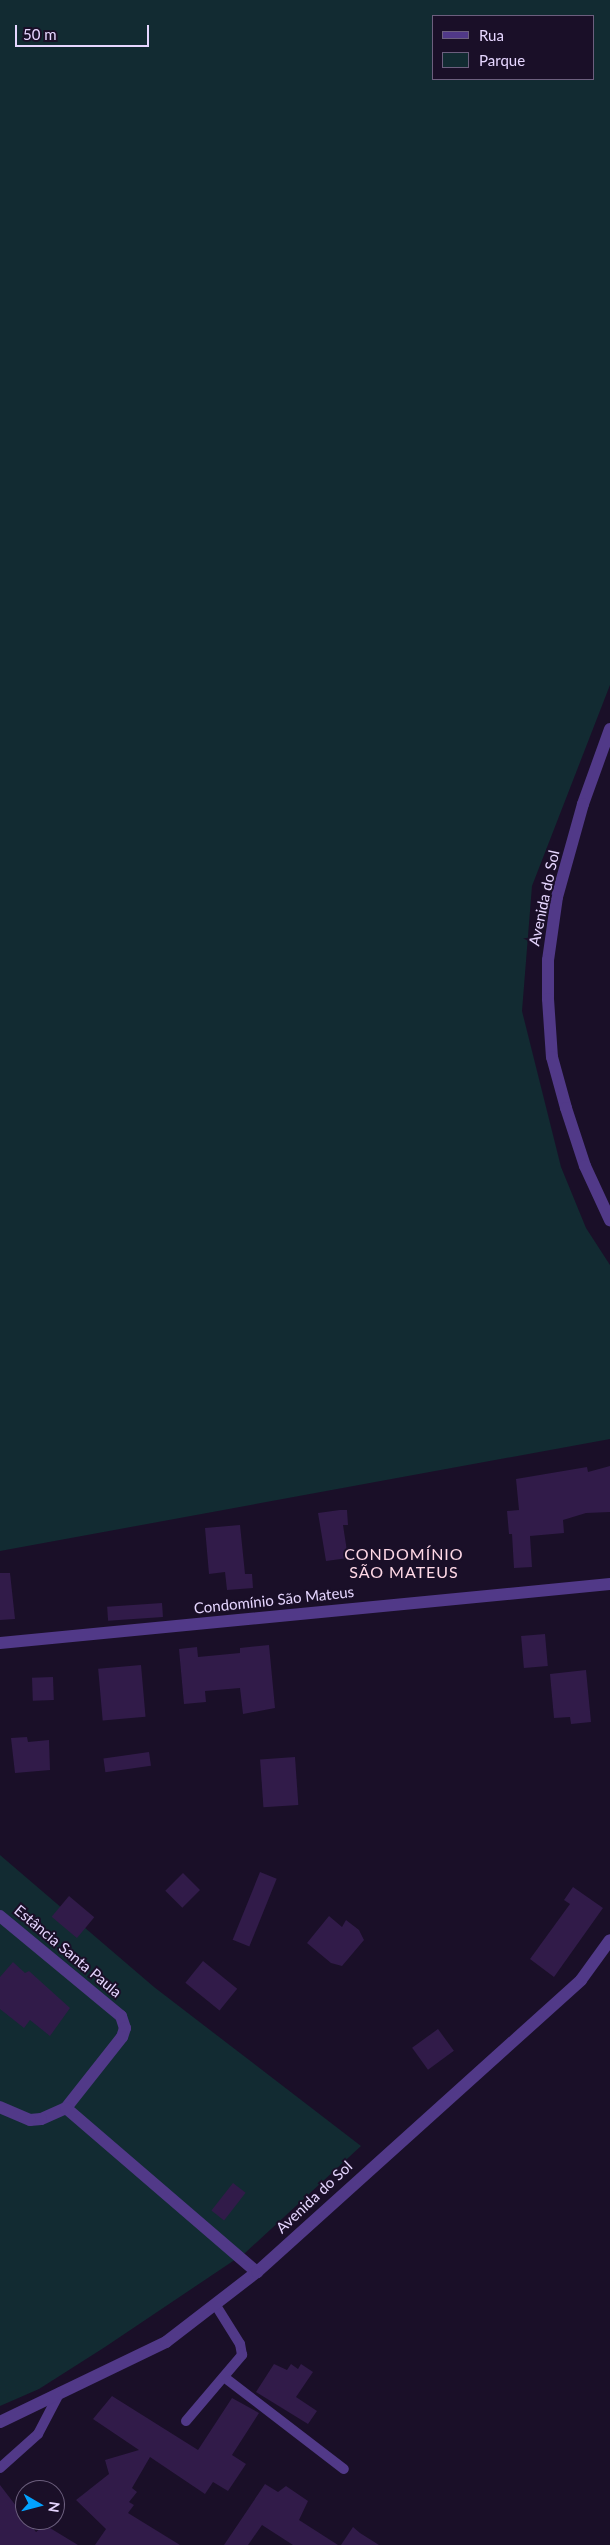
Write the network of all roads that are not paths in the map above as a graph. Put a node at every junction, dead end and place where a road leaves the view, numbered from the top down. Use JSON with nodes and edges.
{"nodes":[{"id":1,"x":610,"y":729,"type":"edge"},
{"id":2,"x":610,"y":1220,"type":"edge"},
{"id":3,"x":610,"y":1584,"type":"edge"},
{"id":4,"x":0,"y":1643,"type":"edge"},
{"id":5,"x":0,"y":1916,"type":"edge"},
{"id":6,"x":610,"y":1940,"type":"edge"},
{"id":7,"x":0,"y":2107,"type":"edge"},
{"id":8,"x":66,"y":2108,"type":"junction"},
{"id":9,"x":257,"y":2272,"type":"junction"},
{"id":10,"x":214,"y":2304,"type":"junction"},
{"id":11,"x":224,"y":2377,"type":"junction"},
{"id":12,"x":60,"y":2392,"type":"junction"},
{"id":13,"x":0,"y":2422,"type":"edge"},
{"id":14,"x":186,"y":2422,"type":"dead end"},
{"id":15,"x":0,"y":2468,"type":"edge"},
{"id":16,"x":344,"y":2469,"type":"dead end"}],
"edges":[{"from":1,"to":2,"type":"street","name":"Avenida do Sol"},
{"from":3,"to":4,"type":"street","name":"Condomínio São Mateus"},
{"from":5,"to":8,"type":"street","name":"Estância Santa Paula"},
{"from":6,"to":9,"type":"street","name":"Avenida do Sol"},
{"from":7,"to":8,"type":"street","name":"Estância Santa Paula"},
{"from":8,"to":9,"type":"street"},
{"from":9,"to":10,"type":"street","name":"Avenida do Sol"},
{"from":10,"to":11,"type":"lane"},
{"from":10,"to":12,"type":"street","name":"Avenida do Sol"},
{"from":11,"to":14,"type":"lane"},
{"from":11,"to":16,"type":"lane"},
{"from":12,"to":13,"type":"street","name":"Avenida do Sol"},
{"from":12,"to":15,"type":"lane"}]}
